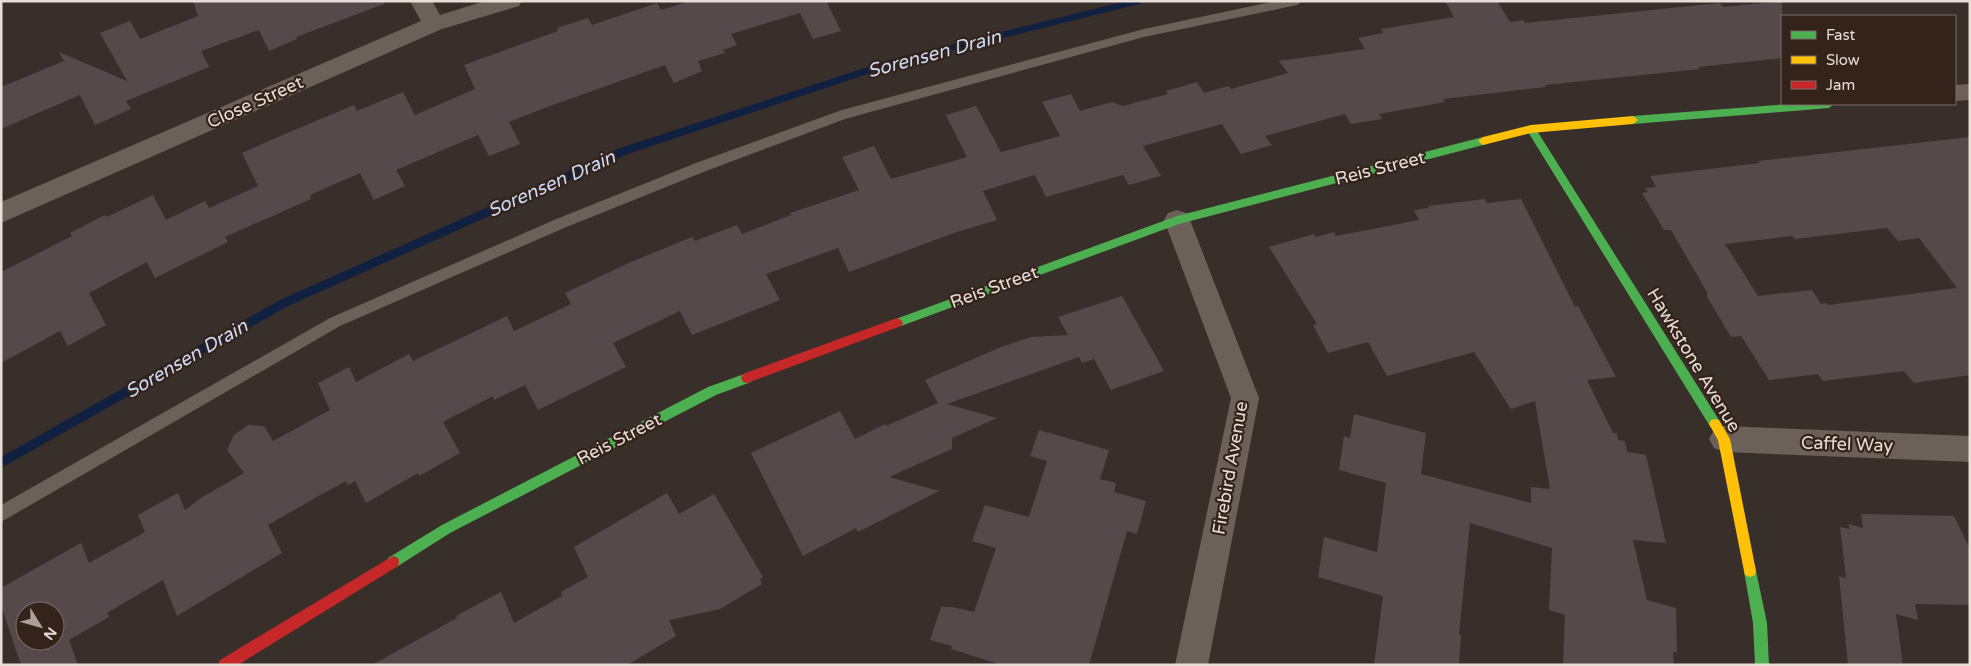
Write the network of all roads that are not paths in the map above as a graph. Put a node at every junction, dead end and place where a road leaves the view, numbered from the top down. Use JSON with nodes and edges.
{"nodes":[{"id":1,"x":421,"y":1,"type":"edge"},
{"id":2,"x":511,"y":1,"type":"edge"},
{"id":3,"x":1297,"y":1,"type":"edge"},
{"id":4,"x":434,"y":24,"type":"junction"},
{"id":5,"x":1970,"y":92,"type":"edge"},
{"id":6,"x":1956,"y":93,"type":"edge"},
{"id":7,"x":1817,"y":105,"type":"edge"},
{"id":8,"x":1531,"y":129,"type":"junction"},
{"id":9,"x":1,"y":213,"type":"edge"},
{"id":10,"x":1177,"y":220,"type":"junction"},
{"id":11,"x":1724,"y":439,"type":"junction"},
{"id":12,"x":1970,"y":449,"type":"edge"},
{"id":13,"x":1,"y":514,"type":"edge"},
{"id":14,"x":225,"y":665,"type":"edge"},
{"id":15,"x":1191,"y":665,"type":"edge"},
{"id":16,"x":1762,"y":665,"type":"edge"}],
"edges":[{"from":1,"to":4,"type":"street"},
{"from":2,"to":4,"type":"street","name":"Close Street"},
{"from":3,"to":13,"type":"lane"},
{"from":4,"to":9,"type":"street","name":"Close Street"},
{"from":5,"to":6,"type":"street"},
{"from":7,"to":8,"type":"street","name":"Reis Street"},
{"from":8,"to":10,"type":"street","name":"Reis Street"},
{"from":8,"to":11,"type":"street","name":"Hawkstone Avenue"},
{"from":10,"to":14,"type":"street","name":"Reis Street"},
{"from":10,"to":15,"type":"street","name":"Firebird Avenue"},
{"from":11,"to":12,"type":"street","name":"Caffel Way"},
{"from":11,"to":16,"type":"street","name":"Hawkstone Avenue"}]}
